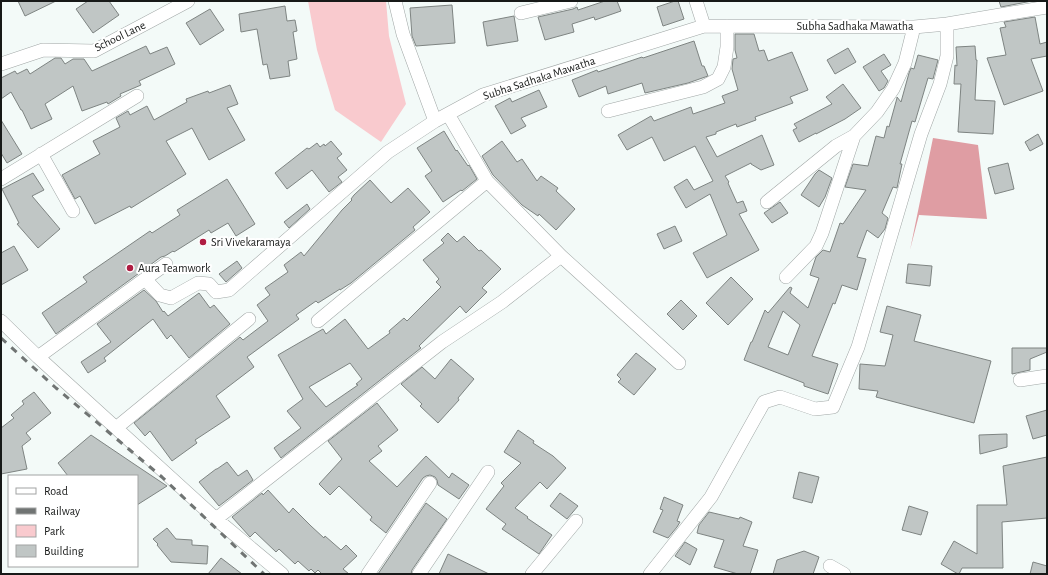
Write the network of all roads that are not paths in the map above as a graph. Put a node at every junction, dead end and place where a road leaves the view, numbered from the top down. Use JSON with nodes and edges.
{"nodes":[{"id":1,"x":188,"y":1,"type":"edge"},
{"id":2,"x":395,"y":1,"type":"edge"},
{"id":3,"x":571,"y":1,"type":"edge"},
{"id":4,"x":696,"y":1,"type":"edge"},
{"id":5,"x":1047,"y":7,"type":"edge"},
{"id":6,"x":521,"y":13,"type":"dead end"},
{"id":7,"x":947,"y":24,"type":"junction"},
{"id":8,"x":704,"y":26,"type":"junction"},
{"id":9,"x":727,"y":26,"type":"junction"},
{"id":10,"x":914,"y":27,"type":"junction"},
{"id":11,"x":1,"y":64,"type":"edge"},
{"id":12,"x":137,"y":96,"type":"dead end"},
{"id":13,"x":608,"y":111,"type":"dead end"},
{"id":14,"x":448,"y":114,"type":"junction"},
{"id":15,"x":435,"y":121,"type":"junction"},
{"id":16,"x":854,"y":136,"type":"junction"},
{"id":17,"x":41,"y":154,"type":"junction"},
{"id":18,"x":1,"y":179,"type":"edge"},
{"id":19,"x":487,"y":182,"type":"junction"},
{"id":20,"x":767,"y":202,"type":"dead end"},
{"id":21,"x":74,"y":211,"type":"dead end"},
{"id":22,"x":561,"y":256,"type":"junction"},
{"id":23,"x":166,"y":264,"type":"dead end"},
{"id":24,"x":786,"y":277,"type":"dead end"},
{"id":25,"x":145,"y":279,"type":"junction"},
{"id":26,"x":248,"y":320,"type":"dead end"},
{"id":27,"x":318,"y":321,"type":"dead end"},
{"id":28,"x":1,"y":322,"type":"edge"},
{"id":29,"x":38,"y":357,"type":"junction"},
{"id":30,"x":679,"y":363,"type":"dead end"},
{"id":31,"x":1047,"y":376,"type":"edge"},
{"id":32,"x":1020,"y":380,"type":"dead end"},
{"id":33,"x":116,"y":428,"type":"junction"},
{"id":34,"x":488,"y":472,"type":"dead end"},
{"id":35,"x":430,"y":483,"type":"dead end"},
{"id":36,"x":216,"y":519,"type":"junction"},
{"id":37,"x":576,"y":521,"type":"dead end"},
{"id":38,"x":830,"y":566,"type":"dead end"},
{"id":39,"x":282,"y":574,"type":"edge"},
{"id":40,"x":368,"y":574,"type":"edge"},
{"id":41,"x":419,"y":574,"type":"edge"},
{"id":42,"x":532,"y":574,"type":"edge"},
{"id":43,"x":650,"y":574,"type":"edge"},
{"id":44,"x":844,"y":574,"type":"edge"}],
"edges":[{"from":1,"to":11,"type":"street","name":"School Lane"},
{"from":2,"to":15,"type":"street"},
{"from":3,"to":6,"type":"street"},
{"from":4,"to":8,"type":"street"},
{"from":5,"to":7,"type":"street","name":"Subha Sadhaka Mawatha"},
{"from":7,"to":10,"type":"street","name":"Subha Sadhaka Mawatha"},
{"from":7,"to":43,"type":"street"},
{"from":8,"to":9,"type":"street","name":"Subha Sadhaka Mawatha"},
{"from":8,"to":14,"type":"street","name":"Subha Sadhaka Mawatha"},
{"from":9,"to":10,"type":"street","name":"Subha Sadhaka Mawatha"},
{"from":9,"to":13,"type":"street"},
{"from":10,"to":16,"type":"street"},
{"from":12,"to":17,"type":"street"},
{"from":14,"to":15,"type":"street","name":"Subha Sadhaka Mawatha"},
{"from":14,"to":19,"type":"street"},
{"from":15,"to":25,"type":"street","name":"Subha Sadhaka Mawatha"},
{"from":16,"to":20,"type":"street"},
{"from":16,"to":24,"type":"street"},
{"from":17,"to":18,"type":"street"},
{"from":17,"to":21,"type":"street"},
{"from":19,"to":22,"type":"street"},
{"from":19,"to":27,"type":"street"},
{"from":22,"to":30,"type":"street"},
{"from":22,"to":36,"type":"street"},
{"from":23,"to":25,"type":"street"},
{"from":25,"to":29,"type":"street"},
{"from":26,"to":33,"type":"street"},
{"from":28,"to":29,"type":"street"},
{"from":29,"to":33,"type":"street"},
{"from":31,"to":32,"type":"street"},
{"from":33,"to":36,"type":"street"},
{"from":34,"to":41,"type":"street"},
{"from":35,"to":40,"type":"street"},
{"from":36,"to":39,"type":"street"},
{"from":37,"to":42,"type":"street"},
{"from":38,"to":44,"type":"street"}]}
